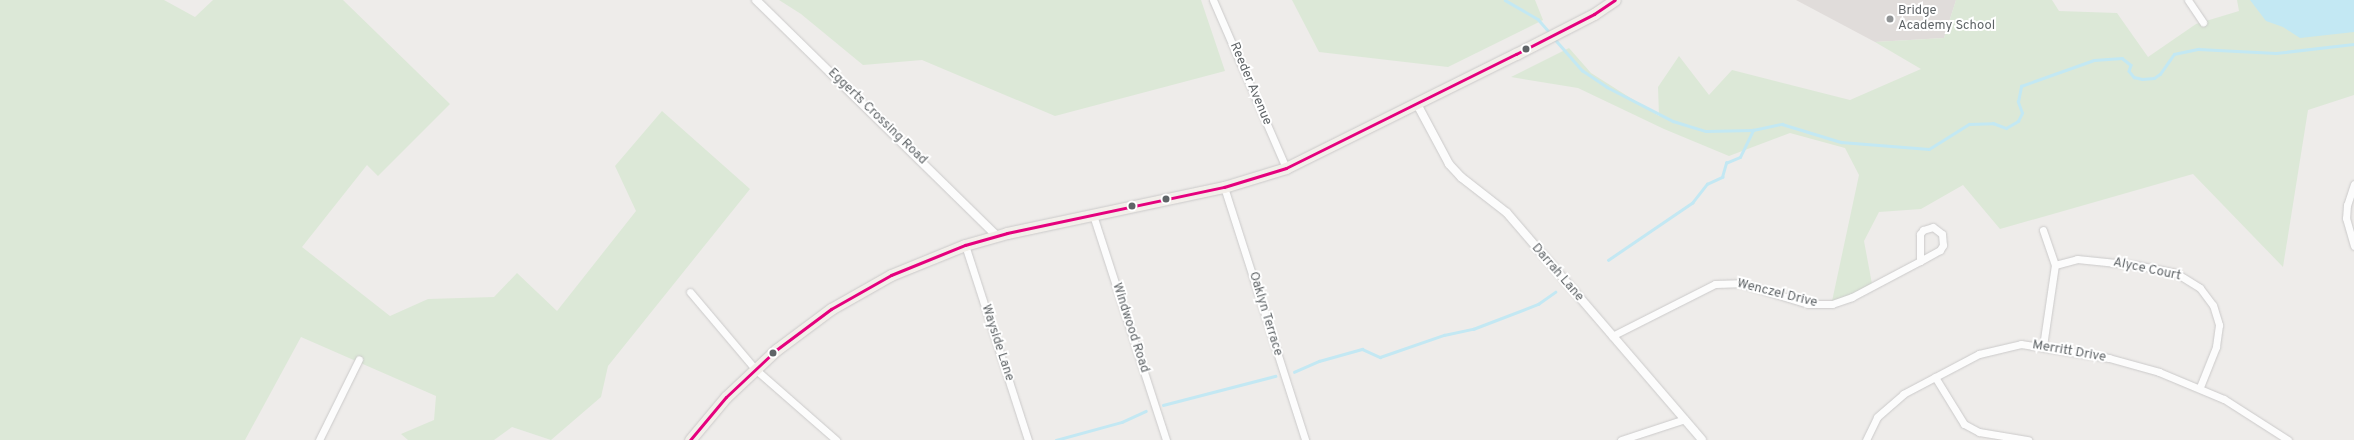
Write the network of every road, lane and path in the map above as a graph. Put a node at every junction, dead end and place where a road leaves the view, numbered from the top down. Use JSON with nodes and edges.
{"nodes":[{"id":1,"x":756,"y":0,"type":"edge"},
{"id":2,"x":1214,"y":0,"type":"edge"},
{"id":3,"x":1615,"y":0,"type":"edge"},
{"id":4,"x":2188,"y":0,"type":"edge"},
{"id":5,"x":2203,"y":22,"type":"dead end"},
{"id":6,"x":1417,"y":104,"type":"junction"},
{"id":7,"x":1286,"y":168,"type":"junction"},
{"id":8,"x":2354,"y":184,"type":"edge"},
{"id":9,"x":1224,"y":187,"type":"junction"},
{"id":10,"x":1093,"y":215,"type":"junction"},
{"id":11,"x":2044,"y":230,"type":"dead end"},
{"id":12,"x":997,"y":236,"type":"junction"},
{"id":13,"x":965,"y":245,"type":"junction"},
{"id":14,"x":2354,"y":246,"type":"edge"},
{"id":15,"x":1920,"y":261,"type":"junction"},
{"id":16,"x":2055,"y":265,"type":"junction"},
{"id":17,"x":690,"y":292,"type":"dead end"},
{"id":18,"x":1612,"y":336,"type":"junction"},
{"id":19,"x":2043,"y":346,"type":"junction"},
{"id":20,"x":359,"y":359,"type":"dead end"},
{"id":21,"x":754,"y":369,"type":"junction"},
{"id":22,"x":1935,"y":377,"type":"junction"},
{"id":23,"x":2200,"y":387,"type":"junction"},
{"id":24,"x":1685,"y":420,"type":"junction"},
{"id":25,"x":319,"y":440,"type":"edge"},
{"id":26,"x":690,"y":440,"type":"edge"},
{"id":27,"x":836,"y":440,"type":"edge"},
{"id":28,"x":1028,"y":440,"type":"edge"},
{"id":29,"x":1166,"y":440,"type":"edge"},
{"id":30,"x":1305,"y":440,"type":"edge"},
{"id":31,"x":1621,"y":440,"type":"edge"},
{"id":32,"x":1702,"y":440,"type":"edge"},
{"id":33,"x":1866,"y":440,"type":"edge"},
{"id":34,"x":2028,"y":440,"type":"edge"},
{"id":35,"x":2288,"y":440,"type":"edge"}],
"edges":[{"from":1,"to":12,"type":"street","name":"Eggerts Crossing Road"},
{"from":2,"to":7,"type":"street","name":"Reeder Avenue"},
{"from":3,"to":6,"type":"main road"},
{"from":4,"to":5,"type":"street"},
{"from":6,"to":7,"type":"main road"},
{"from":6,"to":18,"type":"street","name":"Darrah Lane"},
{"from":7,"to":9,"type":"main road"},
{"from":8,"to":14,"type":"street"},
{"from":9,"to":10,"type":"main road"},
{"from":9,"to":30,"type":"street","name":"Oaklyn Terrace"},
{"from":10,"to":12,"type":"main road"},
{"from":10,"to":29,"type":"street","name":"Windwood Road"},
{"from":11,"to":16,"type":"street"},
{"from":12,"to":13,"type":"main road"},
{"from":13,"to":21,"type":"main road"},
{"from":13,"to":28,"type":"street","name":"Wayside Lane"},
{"from":15,"to":15,"type":"street","name":"Wenczel Drive"},
{"from":15,"to":18,"type":"street","name":"Wenczel Drive"},
{"from":16,"to":19,"type":"street"},
{"from":16,"to":23,"type":"street","name":"Alyce Court"},
{"from":17,"to":21,"type":"street"},
{"from":18,"to":24,"type":"street","name":"Darrah Lane"},
{"from":19,"to":22,"type":"street","name":"Merritt Drive"},
{"from":19,"to":23,"type":"street","name":"Merritt Drive"},
{"from":20,"to":25,"type":"street"},
{"from":21,"to":26,"type":"main road"},
{"from":21,"to":27,"type":"street"},
{"from":22,"to":33,"type":"street","name":"Merritt Drive"},
{"from":22,"to":34,"type":"street"},
{"from":23,"to":35,"type":"street","name":"Merritt Drive"},
{"from":24,"to":31,"type":"street"},
{"from":24,"to":32,"type":"street","name":"Darrah Lane"}]}
